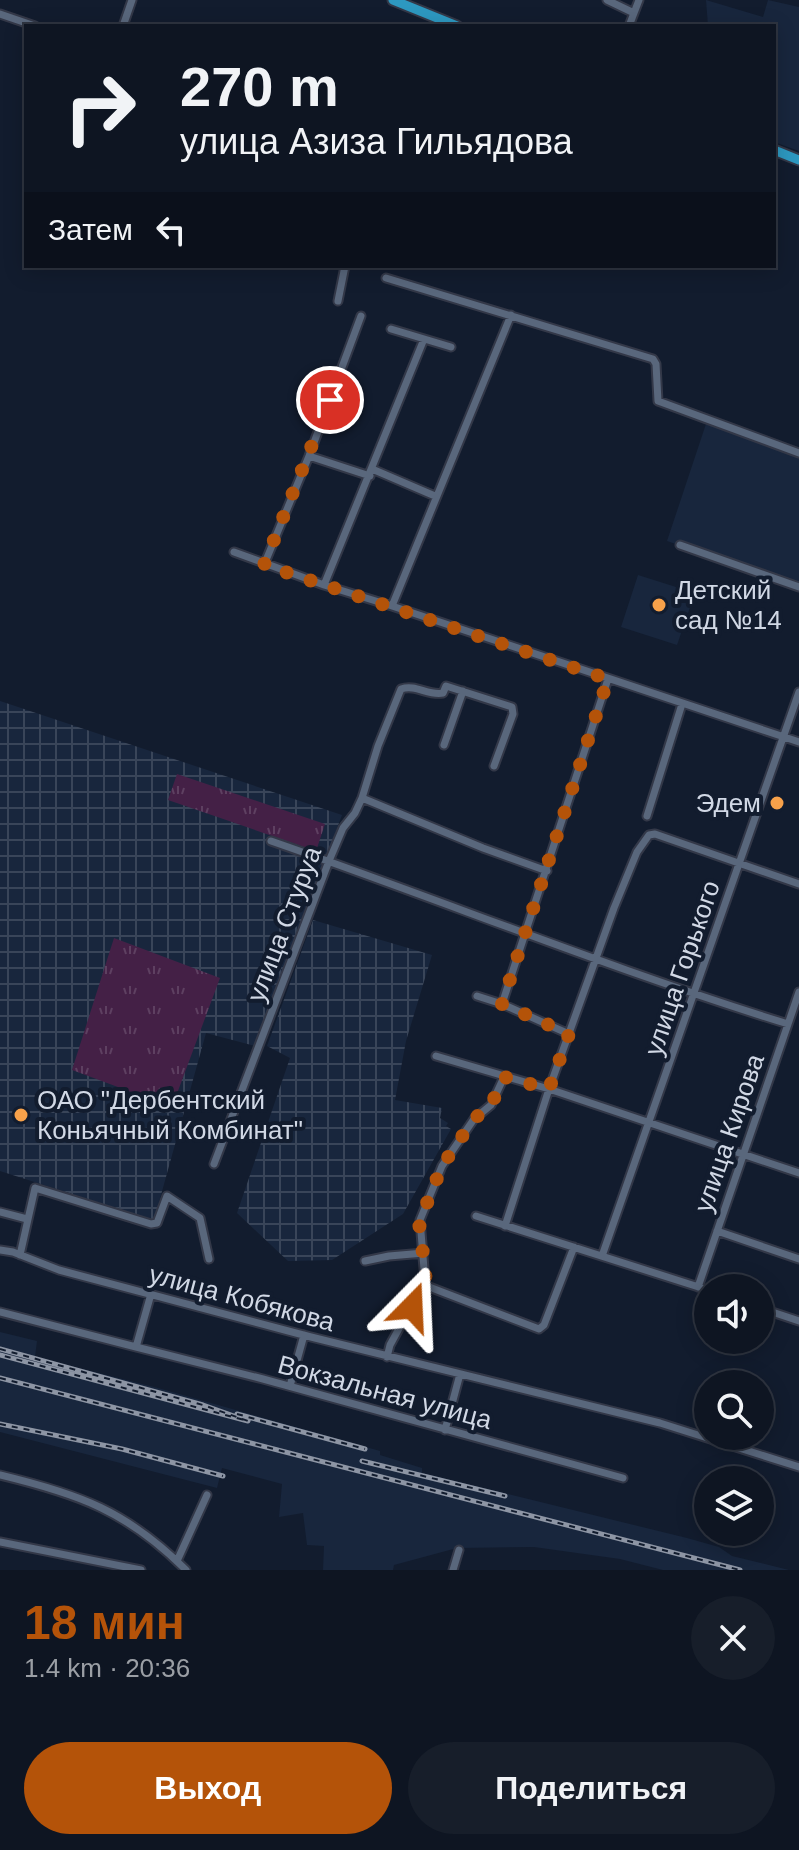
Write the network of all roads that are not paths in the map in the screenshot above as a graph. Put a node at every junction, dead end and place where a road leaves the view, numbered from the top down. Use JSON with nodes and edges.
{"nodes":[{"id":1,"x":132,"y":0,"type":"edge"},
{"id":2,"x":393,"y":0,"type":"edge"},
{"id":3,"x":607,"y":0,"type":"edge"},
{"id":4,"x":639,"y":0,"type":"edge"},
{"id":5,"x":634,"y":13,"type":"junction"},
{"id":6,"x":0,"y":14,"type":"edge"},
{"id":7,"x":29,"y":24,"type":"edge"},
{"id":8,"x":124,"y":24,"type":"edge"},
{"id":9,"x":452,"y":24,"type":"edge"},
{"id":10,"x":630,"y":24,"type":"edge"},
{"id":11,"x":776,"y":151,"type":"edge"},
{"id":12,"x":799,"y":160,"type":"edge"},
{"id":13,"x":345,"y":268,"type":"edge"},
{"id":14,"x":386,"y":278,"type":"dead end"},
{"id":15,"x":338,"y":301,"type":"dead end"},
{"id":16,"x":511,"y":315,"type":"junction"},
{"id":17,"x":361,"y":316,"type":"dead end"},
{"id":18,"x":391,"y":329,"type":"dead end"},
{"id":19,"x":424,"y":339,"type":"junction"},
{"id":20,"x":451,"y":347,"type":"dead end"},
{"id":21,"x":799,"y":453,"type":"edge"},
{"id":22,"x":309,"y":456,"type":"junction"},
{"id":23,"x":371,"y":473,"type":"junction"},
{"id":24,"x":435,"y":496,"type":"junction"},
{"id":25,"x":680,"y":545,"type":"dead end"},
{"id":26,"x":234,"y":552,"type":"dead end"},
{"id":27,"x":264,"y":565,"type":"junction"},
{"id":28,"x":324,"y":585,"type":"junction"},
{"id":29,"x":799,"y":587,"type":"edge"},
{"id":30,"x":392,"y":606,"type":"junction"},
{"id":31,"x":608,"y":679,"type":"junction"},
{"id":32,"x":463,"y":691,"type":"junction"},
{"id":33,"x":799,"y":692,"type":"edge"},
{"id":34,"x":682,"y":704,"type":"junction"},
{"id":35,"x":785,"y":737,"type":"junction"},
{"id":36,"x":799,"y":742,"type":"edge"},
{"id":37,"x":444,"y":745,"type":"dead end"},
{"id":38,"x":494,"y":766,"type":"dead end"},
{"id":39,"x":362,"y":798,"type":"junction"},
{"id":40,"x":647,"y":816,"type":"dead end"},
{"id":41,"x":271,"y":841,"type":"dead end"},
{"id":42,"x":329,"y":861,"type":"junction"},
{"id":43,"x":739,"y":863,"type":"junction"},
{"id":44,"x":547,"y":871,"type":"junction"},
{"id":45,"x":799,"y":884,"type":"edge"},
{"id":46,"x":526,"y":936,"type":"junction"},
{"id":47,"x":595,"y":960,"type":"junction"},
{"id":48,"x":799,"y":992,"type":"edge"},
{"id":49,"x":695,"y":995,"type":"junction"},
{"id":50,"x":477,"y":996,"type":"dead end"},
{"id":51,"x":502,"y":1004,"type":"junction"},
{"id":52,"x":788,"y":1024,"type":"junction"},
{"id":53,"x":569,"y":1034,"type":"junction"},
{"id":54,"x":436,"y":1056,"type":"dead end"},
{"id":55,"x":504,"y":1077,"type":"junction"},
{"id":56,"x":549,"y":1089,"type":"junction"},
{"id":57,"x":649,"y":1124,"type":"junction"},
{"id":58,"x":744,"y":1155,"type":"junction"},
{"id":59,"x":214,"y":1164,"type":"dead end"},
{"id":60,"x":799,"y":1173,"type":"edge"},
{"id":61,"x":0,"y":1212,"type":"edge"},
{"id":62,"x":476,"y":1216,"type":"dead end"},
{"id":63,"x":27,"y":1219,"type":"junction"},
{"id":64,"x":505,"y":1226,"type":"junction"},
{"id":65,"x":717,"y":1231,"type":"junction"},
{"id":66,"x":574,"y":1247,"type":"junction"},
{"id":67,"x":0,"y":1250,"type":"edge"},
{"id":68,"x":424,"y":1253,"type":"junction"},
{"id":69,"x":20,"y":1255,"type":"junction"},
{"id":70,"x":602,"y":1256,"type":"junction"},
{"id":71,"x":209,"y":1259,"type":"dead end"},
{"id":72,"x":799,"y":1259,"type":"edge"},
{"id":73,"x":365,"y":1261,"type":"dead end"},
{"id":74,"x":702,"y":1274,"type":"edge"},
{"id":75,"x":424,"y":1285,"type":"junction"},
{"id":76,"x":694,"y":1286,"type":"edge"},
{"id":77,"x":151,"y":1294,"type":"junction"},
{"id":78,"x":0,"y":1312,"type":"edge"},
{"id":79,"x":774,"y":1313,"type":"edge"},
{"id":80,"x":799,"y":1321,"type":"edge"},
{"id":81,"x":304,"y":1335,"type":"junction"},
{"id":82,"x":136,"y":1347,"type":"junction"},
{"id":83,"x":387,"y":1357,"type":"junction"},
{"id":84,"x":460,"y":1374,"type":"junction"},
{"id":85,"x":290,"y":1386,"type":"junction"},
{"id":86,"x":445,"y":1430,"type":"junction"},
{"id":87,"x":799,"y":1467,"type":"edge"},
{"id":88,"x":0,"y":1475,"type":"edge"},
{"id":89,"x":623,"y":1478,"type":"dead end"},
{"id":90,"x":207,"y":1495,"type":"dead end"},
{"id":91,"x":0,"y":1542,"type":"edge"},
{"id":92,"x":459,"y":1550,"type":"dead end"},
{"id":93,"x":177,"y":1561,"type":"junction"},
{"id":94,"x":141,"y":1570,"type":"edge"},
{"id":95,"x":185,"y":1570,"type":"edge"},
{"id":96,"x":453,"y":1570,"type":"edge"}],
"edges":[{"from":1,"to":8,"type":"street"},
{"from":2,"to":9,"type":"main road"},
{"from":3,"to":5,"type":"street"},
{"from":4,"to":5,"type":"street"},
{"from":5,"to":10,"type":"street"},
{"from":6,"to":7,"type":"street"},
{"from":11,"to":12,"type":"main road"},
{"from":13,"to":15,"type":"street"},
{"from":14,"to":16,"type":"street"},
{"from":16,"to":21,"type":"street"},
{"from":16,"to":24,"type":"street"},
{"from":17,"to":22,"type":"street"},
{"from":18,"to":19,"type":"street"},
{"from":19,"to":20,"type":"street"},
{"from":19,"to":23,"type":"street"},
{"from":22,"to":23,"type":"street"},
{"from":22,"to":27,"type":"street"},
{"from":23,"to":24,"type":"street"},
{"from":23,"to":28,"type":"street"},
{"from":24,"to":30,"type":"street"},
{"from":25,"to":29,"type":"street"},
{"from":26,"to":27,"type":"street"},
{"from":27,"to":28,"type":"street"},
{"from":28,"to":30,"type":"street"},
{"from":30,"to":31,"type":"street"},
{"from":31,"to":34,"type":"street"},
{"from":31,"to":44,"type":"street"},
{"from":32,"to":37,"type":"street"},
{"from":32,"to":38,"type":"street"},
{"from":32,"to":39,"type":"street","name":"улица Стуруа"},
{"from":33,"to":35,"type":"street","name":"улица Горького"},
{"from":34,"to":35,"type":"street"},
{"from":34,"to":40,"type":"street"},
{"from":35,"to":36,"type":"street"},
{"from":35,"to":43,"type":"street","name":"улица Горького"},
{"from":39,"to":42,"type":"street","name":"улица Стуруа"},
{"from":39,"to":44,"type":"street"},
{"from":41,"to":42,"type":"street"},
{"from":42,"to":46,"type":"street"},
{"from":42,"to":59,"type":"street","name":"улица Стуруа"},
{"from":43,"to":45,"type":"street"},
{"from":43,"to":47,"type":"street"},
{"from":43,"to":49,"type":"street","name":"улица Горького"},
{"from":44,"to":46,"type":"street"},
{"from":46,"to":47,"type":"street"},
{"from":46,"to":51,"type":"street"},
{"from":47,"to":49,"type":"street"},
{"from":47,"to":53,"type":"street"},
{"from":48,"to":52,"type":"street","name":"улица Кирова"},
{"from":49,"to":52,"type":"street"},
{"from":49,"to":57,"type":"street","name":"улица Горького"},
{"from":50,"to":51,"type":"street"},
{"from":51,"to":53,"type":"street"},
{"from":52,"to":58,"type":"street","name":"улица Кирова"},
{"from":53,"to":56,"type":"street"},
{"from":54,"to":55,"type":"street"},
{"from":55,"to":56,"type":"street"},
{"from":55,"to":68,"type":"street"},
{"from":56,"to":57,"type":"street"},
{"from":56,"to":64,"type":"street"},
{"from":57,"to":58,"type":"street"},
{"from":57,"to":70,"type":"street","name":"улица Горького"},
{"from":58,"to":60,"type":"street"},
{"from":58,"to":65,"type":"street","name":"улица Кирова"},
{"from":61,"to":63,"type":"street"},
{"from":62,"to":64,"type":"street"},
{"from":63,"to":69,"type":"street"},
{"from":63,"to":71,"type":"street"},
{"from":64,"to":66,"type":"street"},
{"from":65,"to":72,"type":"street"},
{"from":65,"to":74,"type":"street","name":"улица Кирова"},
{"from":66,"to":70,"type":"street"},
{"from":66,"to":75,"type":"street"},
{"from":67,"to":69,"type":"street","name":"улица Кобякова"},
{"from":68,"to":73,"type":"street"},
{"from":68,"to":75,"type":"street"},
{"from":69,"to":77,"type":"street","name":"улица Кобякова"},
{"from":70,"to":76,"type":"street"},
{"from":75,"to":83,"type":"street"},
{"from":77,"to":81,"type":"street","name":"улица Кобякова"},
{"from":77,"to":82,"type":"street"},
{"from":78,"to":82,"type":"street","name":"Вокзальная улица"},
{"from":79,"to":80,"type":"street"},
{"from":81,"to":83,"type":"street","name":"улица Кобякова"},
{"from":81,"to":85,"type":"street"},
{"from":82,"to":85,"type":"street","name":"Вокзальная улица"},
{"from":83,"to":84,"type":"street","name":"улица Кобякова"},
{"from":84,"to":86,"type":"street"},
{"from":84,"to":87,"type":"street","name":"улица Кобякова"},
{"from":85,"to":86,"type":"street","name":"Вокзальная улица"},
{"from":86,"to":89,"type":"street","name":"Вокзальная улица"},
{"from":88,"to":93,"type":"street"},
{"from":90,"to":93,"type":"street"},
{"from":91,"to":94,"type":"street"},
{"from":92,"to":96,"type":"street"},
{"from":93,"to":95,"type":"street"}]}
